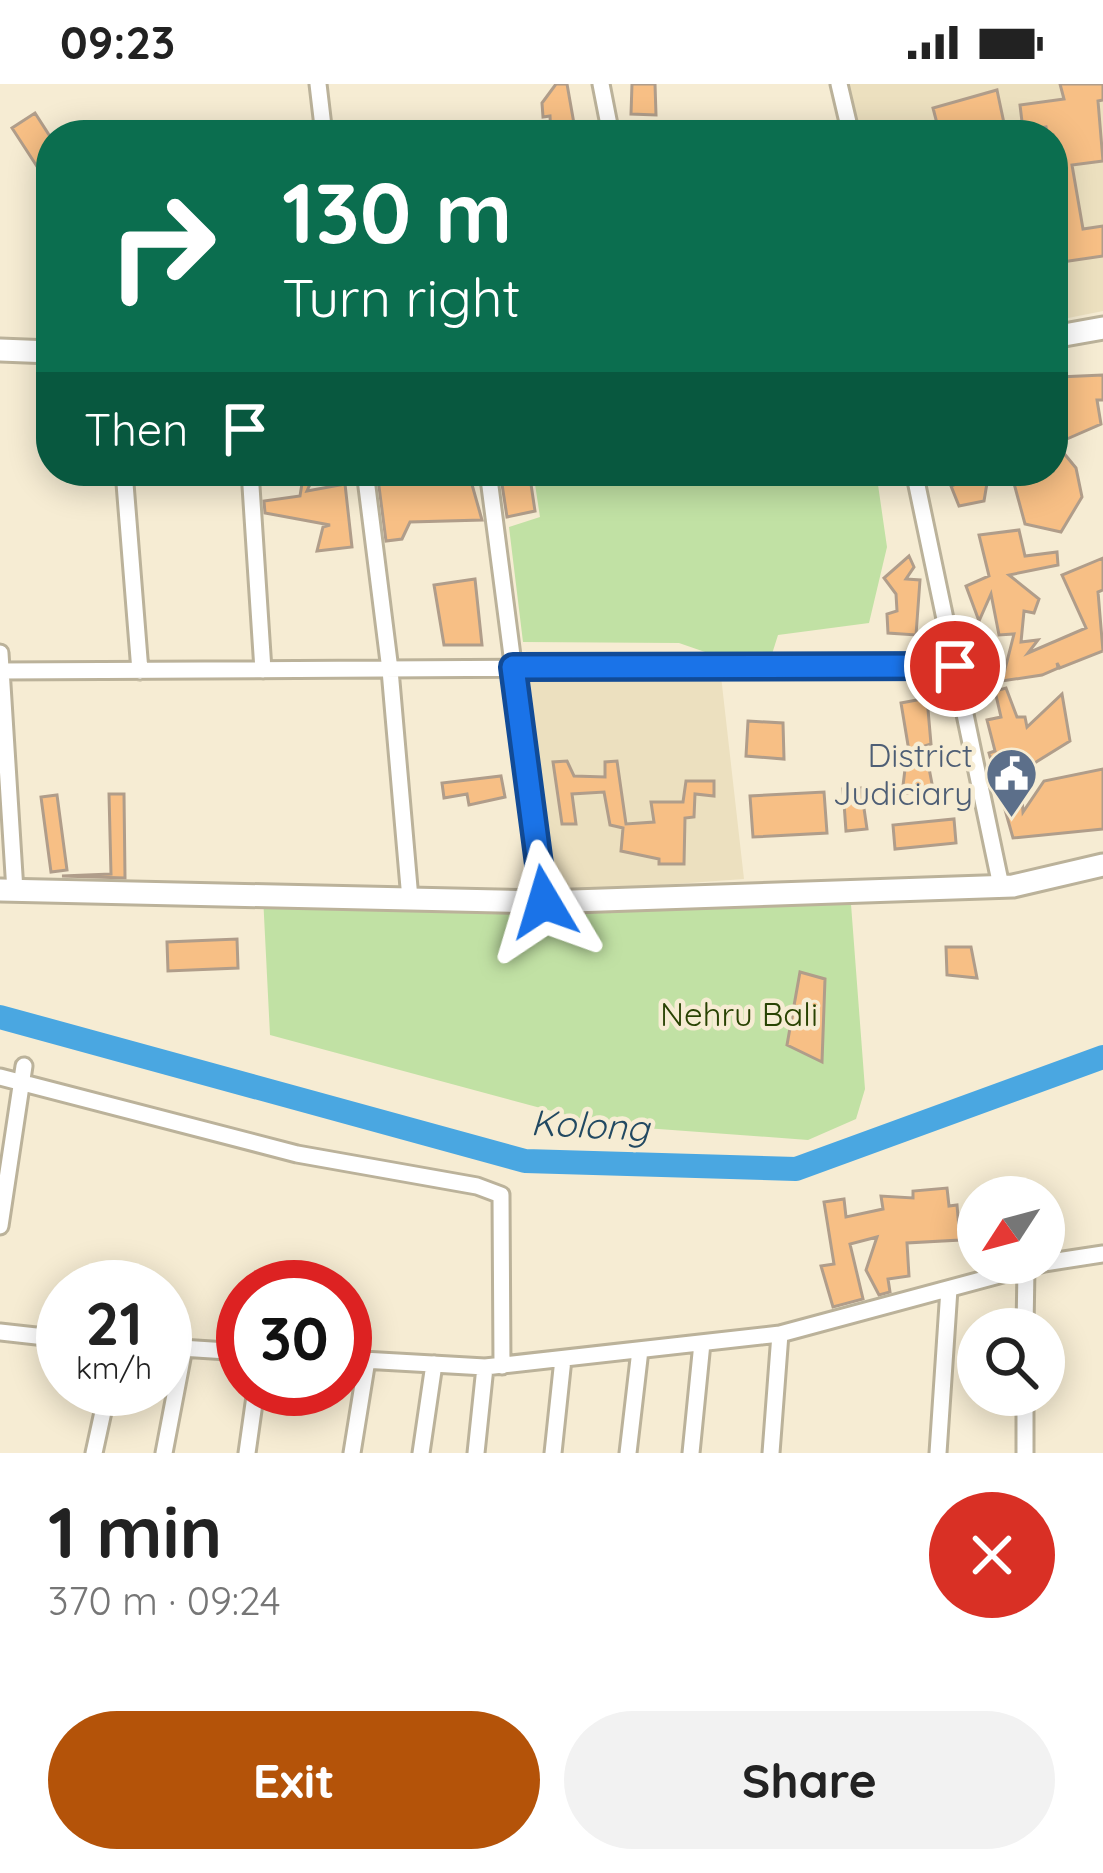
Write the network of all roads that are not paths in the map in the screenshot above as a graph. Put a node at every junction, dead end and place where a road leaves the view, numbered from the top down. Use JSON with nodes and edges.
{"nodes":[{"id":1,"x":318,"y":84,"type":"edge"},
{"id":2,"x":601,"y":84,"type":"edge"},
{"id":3,"x":838,"y":84,"type":"edge"},
{"id":4,"x":322,"y":120,"type":"edge"},
{"id":5,"x":608,"y":120,"type":"edge"},
{"id":6,"x":846,"y":120,"type":"edge"},
{"id":7,"x":1103,"y":328,"type":"edge"},
{"id":8,"x":1068,"y":335,"type":"edge"},
{"id":9,"x":0,"y":350,"type":"edge"},
{"id":10,"x":36,"y":351,"type":"edge"},
{"id":11,"x":125,"y":486,"type":"edge"},
{"id":12,"x":251,"y":486,"type":"edge"},
{"id":13,"x":367,"y":486,"type":"edge"},
{"id":14,"x":490,"y":486,"type":"edge"},
{"id":15,"x":917,"y":486,"type":"edge"},
{"id":16,"x":0,"y":653,"type":"edge"},
{"id":17,"x":955,"y":666,"type":"junction"},
{"id":18,"x":513,"y":667,"type":"junction"},
{"id":19,"x":263,"y":670,"type":"junction"},
{"id":20,"x":390,"y":670,"type":"junction"},
{"id":21,"x":1,"y":671,"type":"edge"},
{"id":22,"x":140,"y":671,"type":"junction"},
{"id":23,"x":1103,"y":865,"type":"edge"},
{"id":24,"x":1001,"y":886,"type":"junction"},
{"id":25,"x":8,"y":891,"type":"edge"},
{"id":26,"x":410,"y":899,"type":"junction"},
{"id":27,"x":544,"y":902,"type":"junction"},
{"id":28,"x":23,"y":1073,"type":"junction"},
{"id":29,"x":0,"y":1077,"type":"edge"},
{"id":30,"x":0,"y":1226,"type":"edge"},
{"id":31,"x":1103,"y":1254,"type":"edge"},
{"id":32,"x":1065,"y":1260,"type":"edge"},
{"id":33,"x":967,"y":1284,"type":"edge"},
{"id":34,"x":949,"y":1289,"type":"junction"},
{"id":35,"x":0,"y":1332,"type":"edge"},
{"id":36,"x":780,"y":1334,"type":"junction"},
{"id":37,"x":36,"y":1336,"type":"edge"},
{"id":38,"x":702,"y":1343,"type":"junction"},
{"id":39,"x":640,"y":1350,"type":"junction"},
{"id":40,"x":563,"y":1359,"type":"junction"},
{"id":41,"x":372,"y":1360,"type":"edge"},
{"id":42,"x":434,"y":1364,"type":"junction"},
{"id":43,"x":493,"y":1366,"type":"junction"},
{"id":44,"x":102,"y":1416,"type":"edge"},
{"id":45,"x":171,"y":1416,"type":"edge"},
{"id":46,"x":252,"y":1416,"type":"edge"},
{"id":47,"x":358,"y":1416,"type":"edge"},
{"id":48,"x":1025,"y":1416,"type":"edge"},
{"id":49,"x":94,"y":1453,"type":"edge"},
{"id":50,"x":164,"y":1453,"type":"edge"},
{"id":51,"x":247,"y":1453,"type":"edge"},
{"id":52,"x":352,"y":1453,"type":"edge"},
{"id":53,"x":421,"y":1453,"type":"edge"},
{"id":54,"x":476,"y":1453,"type":"edge"},
{"id":55,"x":553,"y":1453,"type":"edge"},
{"id":56,"x":628,"y":1453,"type":"edge"},
{"id":57,"x":691,"y":1453,"type":"edge"},
{"id":58,"x":771,"y":1453,"type":"edge"},
{"id":59,"x":938,"y":1453,"type":"edge"},
{"id":60,"x":1025,"y":1453,"type":"edge"}],
"edges":[{"from":1,"to":4,"type":"street"},
{"from":2,"to":5,"type":"street"},
{"from":3,"to":6,"type":"street"},
{"from":7,"to":8,"type":"street"},
{"from":9,"to":10,"type":"street"},
{"from":11,"to":22,"type":"street"},
{"from":12,"to":19,"type":"street"},
{"from":13,"to":20,"type":"street"},
{"from":14,"to":18,"type":"street"},
{"from":15,"to":17,"type":"street"},
{"from":16,"to":21,"type":"street"},
{"from":17,"to":18,"type":"street"},
{"from":17,"to":24,"type":"street"},
{"from":18,"to":20,"type":"street"},
{"from":18,"to":27,"type":"street"},
{"from":19,"to":20,"type":"street"},
{"from":19,"to":22,"type":"street"},
{"from":20,"to":26,"type":"street"},
{"from":21,"to":22,"type":"street"},
{"from":21,"to":25,"type":"street"},
{"from":23,"to":24,"type":"street"},
{"from":24,"to":27,"type":"street"},
{"from":25,"to":26,"type":"street"},
{"from":26,"to":27,"type":"street"},
{"from":28,"to":29,"type":"street"},
{"from":28,"to":30,"type":"street"},
{"from":28,"to":43,"type":"street"},
{"from":31,"to":32,"type":"street"},
{"from":33,"to":34,"type":"street"},
{"from":34,"to":36,"type":"street"},
{"from":34,"to":59,"type":"street"},
{"from":35,"to":37,"type":"street"},
{"from":36,"to":38,"type":"street"},
{"from":36,"to":58,"type":"street"},
{"from":38,"to":39,"type":"street"},
{"from":38,"to":57,"type":"street"},
{"from":39,"to":40,"type":"street"},
{"from":39,"to":56,"type":"street"},
{"from":40,"to":43,"type":"street"},
{"from":40,"to":55,"type":"street"},
{"from":41,"to":42,"type":"street"},
{"from":42,"to":43,"type":"street"},
{"from":42,"to":53,"type":"street"},
{"from":43,"to":54,"type":"street"},
{"from":44,"to":49,"type":"street"},
{"from":45,"to":50,"type":"street"},
{"from":46,"to":51,"type":"street"},
{"from":47,"to":52,"type":"street"},
{"from":48,"to":60,"type":"street"}]}
